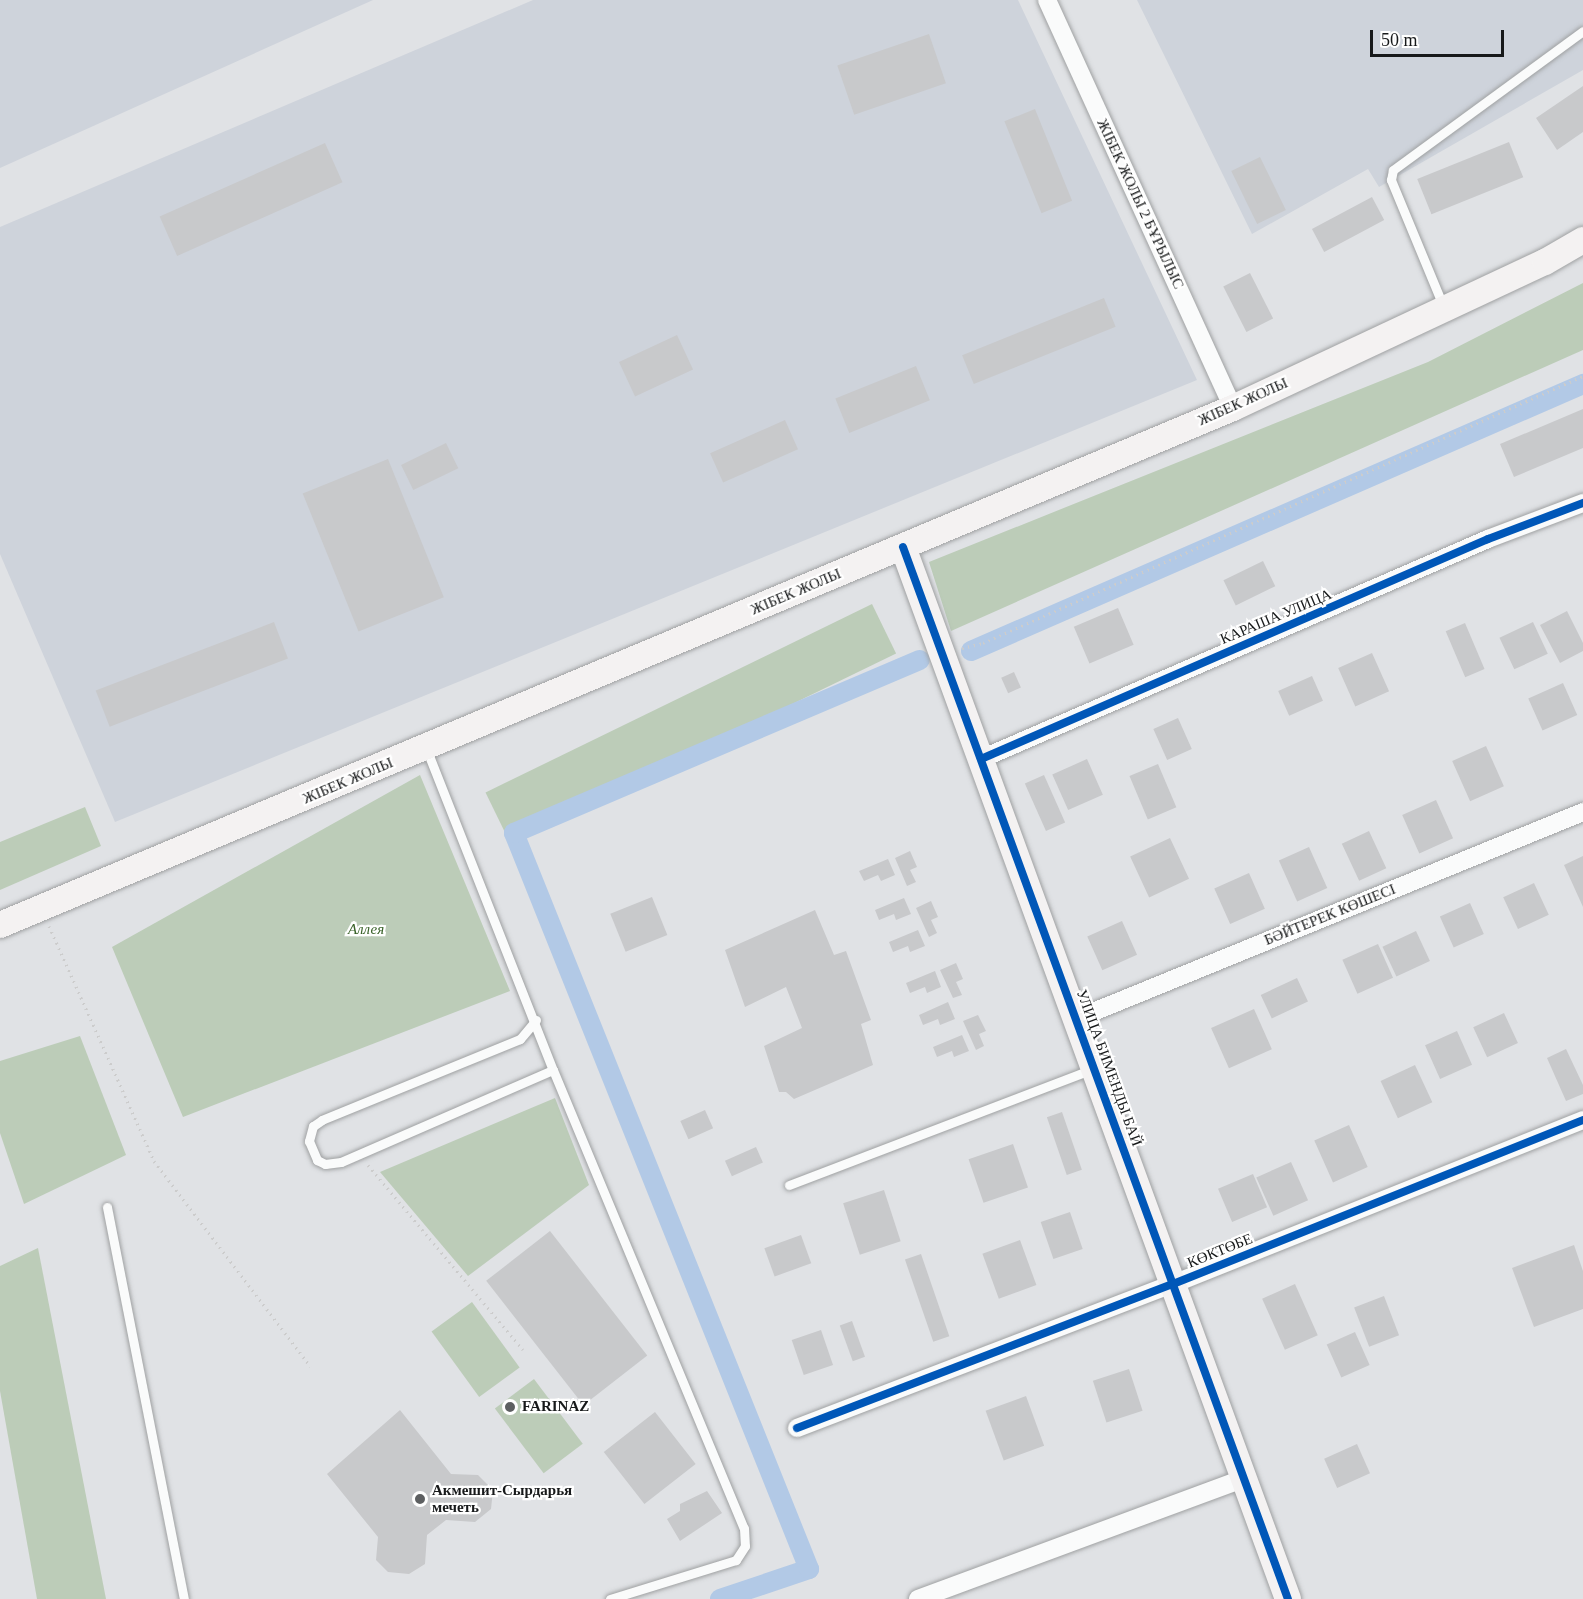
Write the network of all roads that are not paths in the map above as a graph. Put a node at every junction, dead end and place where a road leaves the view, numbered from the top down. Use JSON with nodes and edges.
{"nodes":[{"id":1,"x":1047,"y":0,"type":"edge"},
{"id":2,"x":1583,"y":31,"type":"edge"},
{"id":3,"x":1583,"y":240,"type":"edge"},
{"id":4,"x":1444,"y":309,"type":"junction"},
{"id":5,"x":1233,"y":408,"type":"junction"},
{"id":6,"x":1583,"y":503,"type":"edge"},
{"id":7,"x":903,"y":547,"type":"junction"},
{"id":8,"x":426,"y":748,"type":"junction"},
{"id":9,"x":981,"y":759,"type":"junction"},
{"id":10,"x":1583,"y":812,"type":"edge"},
{"id":11,"x":0,"y":925,"type":"edge"},
{"id":12,"x":1076,"y":1019,"type":"junction"},
{"id":13,"x":536,"y":1020,"type":"junction"},
{"id":14,"x":1094,"y":1068,"type":"junction"},
{"id":15,"x":553,"y":1070,"type":"junction"},
{"id":16,"x":1583,"y":1120,"type":"edge"},
{"id":17,"x":789,"y":1185,"type":"dead end"},
{"id":18,"x":107,"y":1207,"type":"dead end"},
{"id":19,"x":1173,"y":1284,"type":"junction"},
{"id":20,"x":797,"y":1428,"type":"dead end"},
{"id":21,"x":1243,"y":1479,"type":"junction"},
{"id":22,"x":184,"y":1599,"type":"edge"},
{"id":23,"x":610,"y":1599,"type":"edge"},
{"id":24,"x":918,"y":1599,"type":"edge"},
{"id":25,"x":1288,"y":1599,"type":"edge"}],
"edges":[{"from":1,"to":5,"type":"street","name":"ЖІБЕК ЖОЛЫ 2 БҰРЫЛЫС"},
{"from":2,"to":4,"type":"lane"},
{"from":3,"to":4,"type":"main road","name":"ЖІБЕК ЖОЛЫ"},
{"from":4,"to":5,"type":"main road","name":"ЖІБЕК ЖОЛЫ"},
{"from":5,"to":7,"type":"main road","name":"ЖІБЕК ЖОЛЫ"},
{"from":6,"to":9,"type":"street","name":"КАРАША УЛИЦА"},
{"from":7,"to":8,"type":"main road","name":"ЖІБЕК ЖОЛЫ"},
{"from":7,"to":9,"type":"main road","name":"УЛИЦА БИМЕНДЫ БАЙ"},
{"from":8,"to":11,"type":"main road","name":"ЖІБЕК ЖОЛЫ"},
{"from":8,"to":13,"type":"lane"},
{"from":9,"to":12,"type":"main road","name":"УЛИЦА БИМЕНДЫ БАЙ"},
{"from":10,"to":12,"type":"street","name":"БӘЙТЕРЕК КӨШЕСІ"},
{"from":12,"to":14,"type":"main road","name":"УЛИЦА БИМЕНДЫ БАЙ"},
{"from":13,"to":15,"type":"lane"},
{"from":13,"to":15,"type":"lane"},
{"from":14,"to":17,"type":"lane"},
{"from":14,"to":19,"type":"main road","name":"УЛИЦА БИМЕНДЫ БАЙ"},
{"from":15,"to":23,"type":"lane"},
{"from":16,"to":19,"type":"street","name":"КӨКТӨБЕ"},
{"from":18,"to":22,"type":"lane"},
{"from":19,"to":20,"type":"street","name":"КӨКТӨБЕ"},
{"from":19,"to":21,"type":"main road","name":"УЛИЦА БИМЕНДЫ БАЙ"},
{"from":21,"to":24,"type":"street"},
{"from":21,"to":25,"type":"main road","name":"УЛИЦА БИМЕНДЫ БАЙ"}]}
